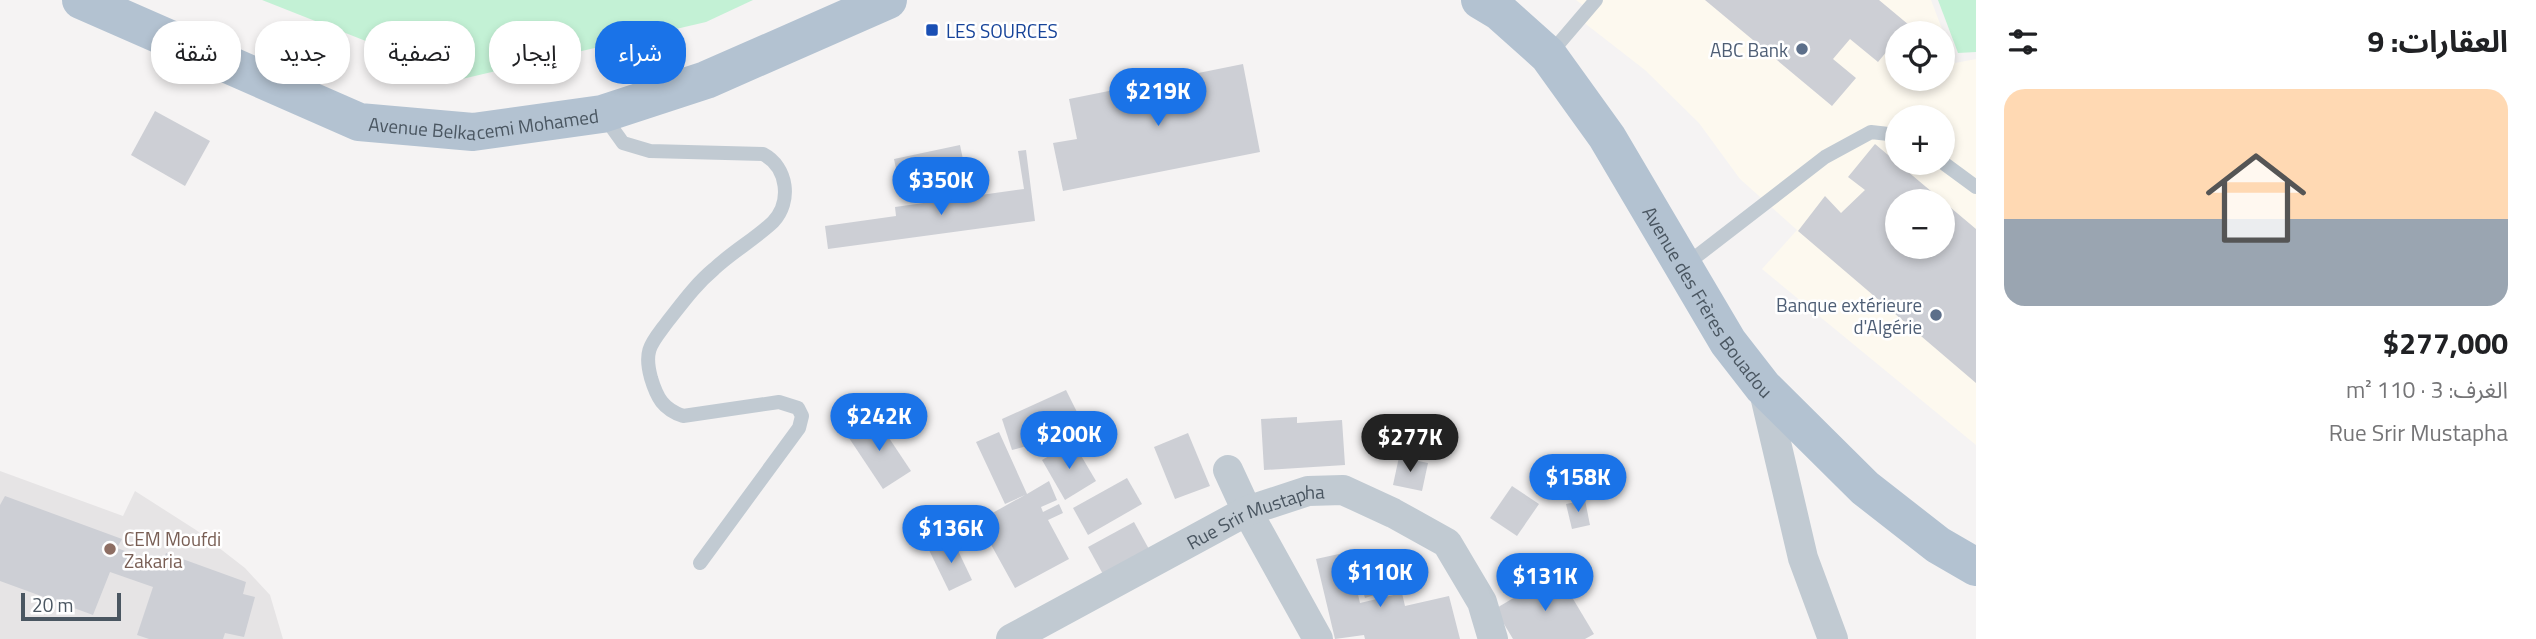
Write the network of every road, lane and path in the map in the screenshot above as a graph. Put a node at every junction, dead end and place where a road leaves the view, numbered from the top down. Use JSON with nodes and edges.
{"nodes":[{"id":1,"x":81,"y":0,"type":"edge"},
{"id":2,"x":888,"y":0,"type":"edge"},
{"id":3,"x":1480,"y":0,"type":"edge"},
{"id":4,"x":1596,"y":0,"type":"edge"},
{"id":5,"x":1548,"y":55,"type":"junction"},
{"id":6,"x":602,"y":114,"type":"junction"},
{"id":7,"x":1885,"y":134,"type":"edge"},
{"id":8,"x":1955,"y":172,"type":"edge"},
{"id":9,"x":1976,"y":187,"type":"edge"},
{"id":10,"x":1684,"y":266,"type":"junction"},
{"id":11,"x":1763,"y":387,"type":"junction"},
{"id":12,"x":1228,"y":470,"type":"dead end"},
{"id":13,"x":1247,"y":511,"type":"junction"},
{"id":14,"x":700,"y":564,"type":"dead end"},
{"id":15,"x":1976,"y":567,"type":"edge"},
{"id":16,"x":1011,"y":639,"type":"edge"},
{"id":17,"x":1318,"y":639,"type":"edge"},
{"id":18,"x":1493,"y":639,"type":"edge"},
{"id":19,"x":1833,"y":639,"type":"edge"}],
"edges":[{"from":1,"to":6,"type":"main road","name":"Avenue Belkacemi Mohamed"},
{"from":2,"to":6,"type":"main road","name":"Avenue Belkacemi Mohamed"},
{"from":3,"to":5,"type":"main road","name":"Avenue des Frères Bouadou"},
{"from":4,"to":5,"type":"lane"},
{"from":5,"to":10,"type":"main road","name":"Avenue des Frères Bouadou"},
{"from":6,"to":14,"type":"lane"},
{"from":7,"to":10,"type":"lane"},
{"from":8,"to":9,"type":"lane"},
{"from":10,"to":11,"type":"main road","name":"Avenue des Frères Bouadou"},
{"from":11,"to":15,"type":"main road","name":"Avenue des Frères Bouadou"},
{"from":11,"to":19,"type":"street"},
{"from":12,"to":13,"type":"street"},
{"from":13,"to":16,"type":"street","name":"Rue Srir Mustapha"},
{"from":13,"to":17,"type":"street"},
{"from":13,"to":18,"type":"street","name":"Rue Srir Mustapha"}]}
